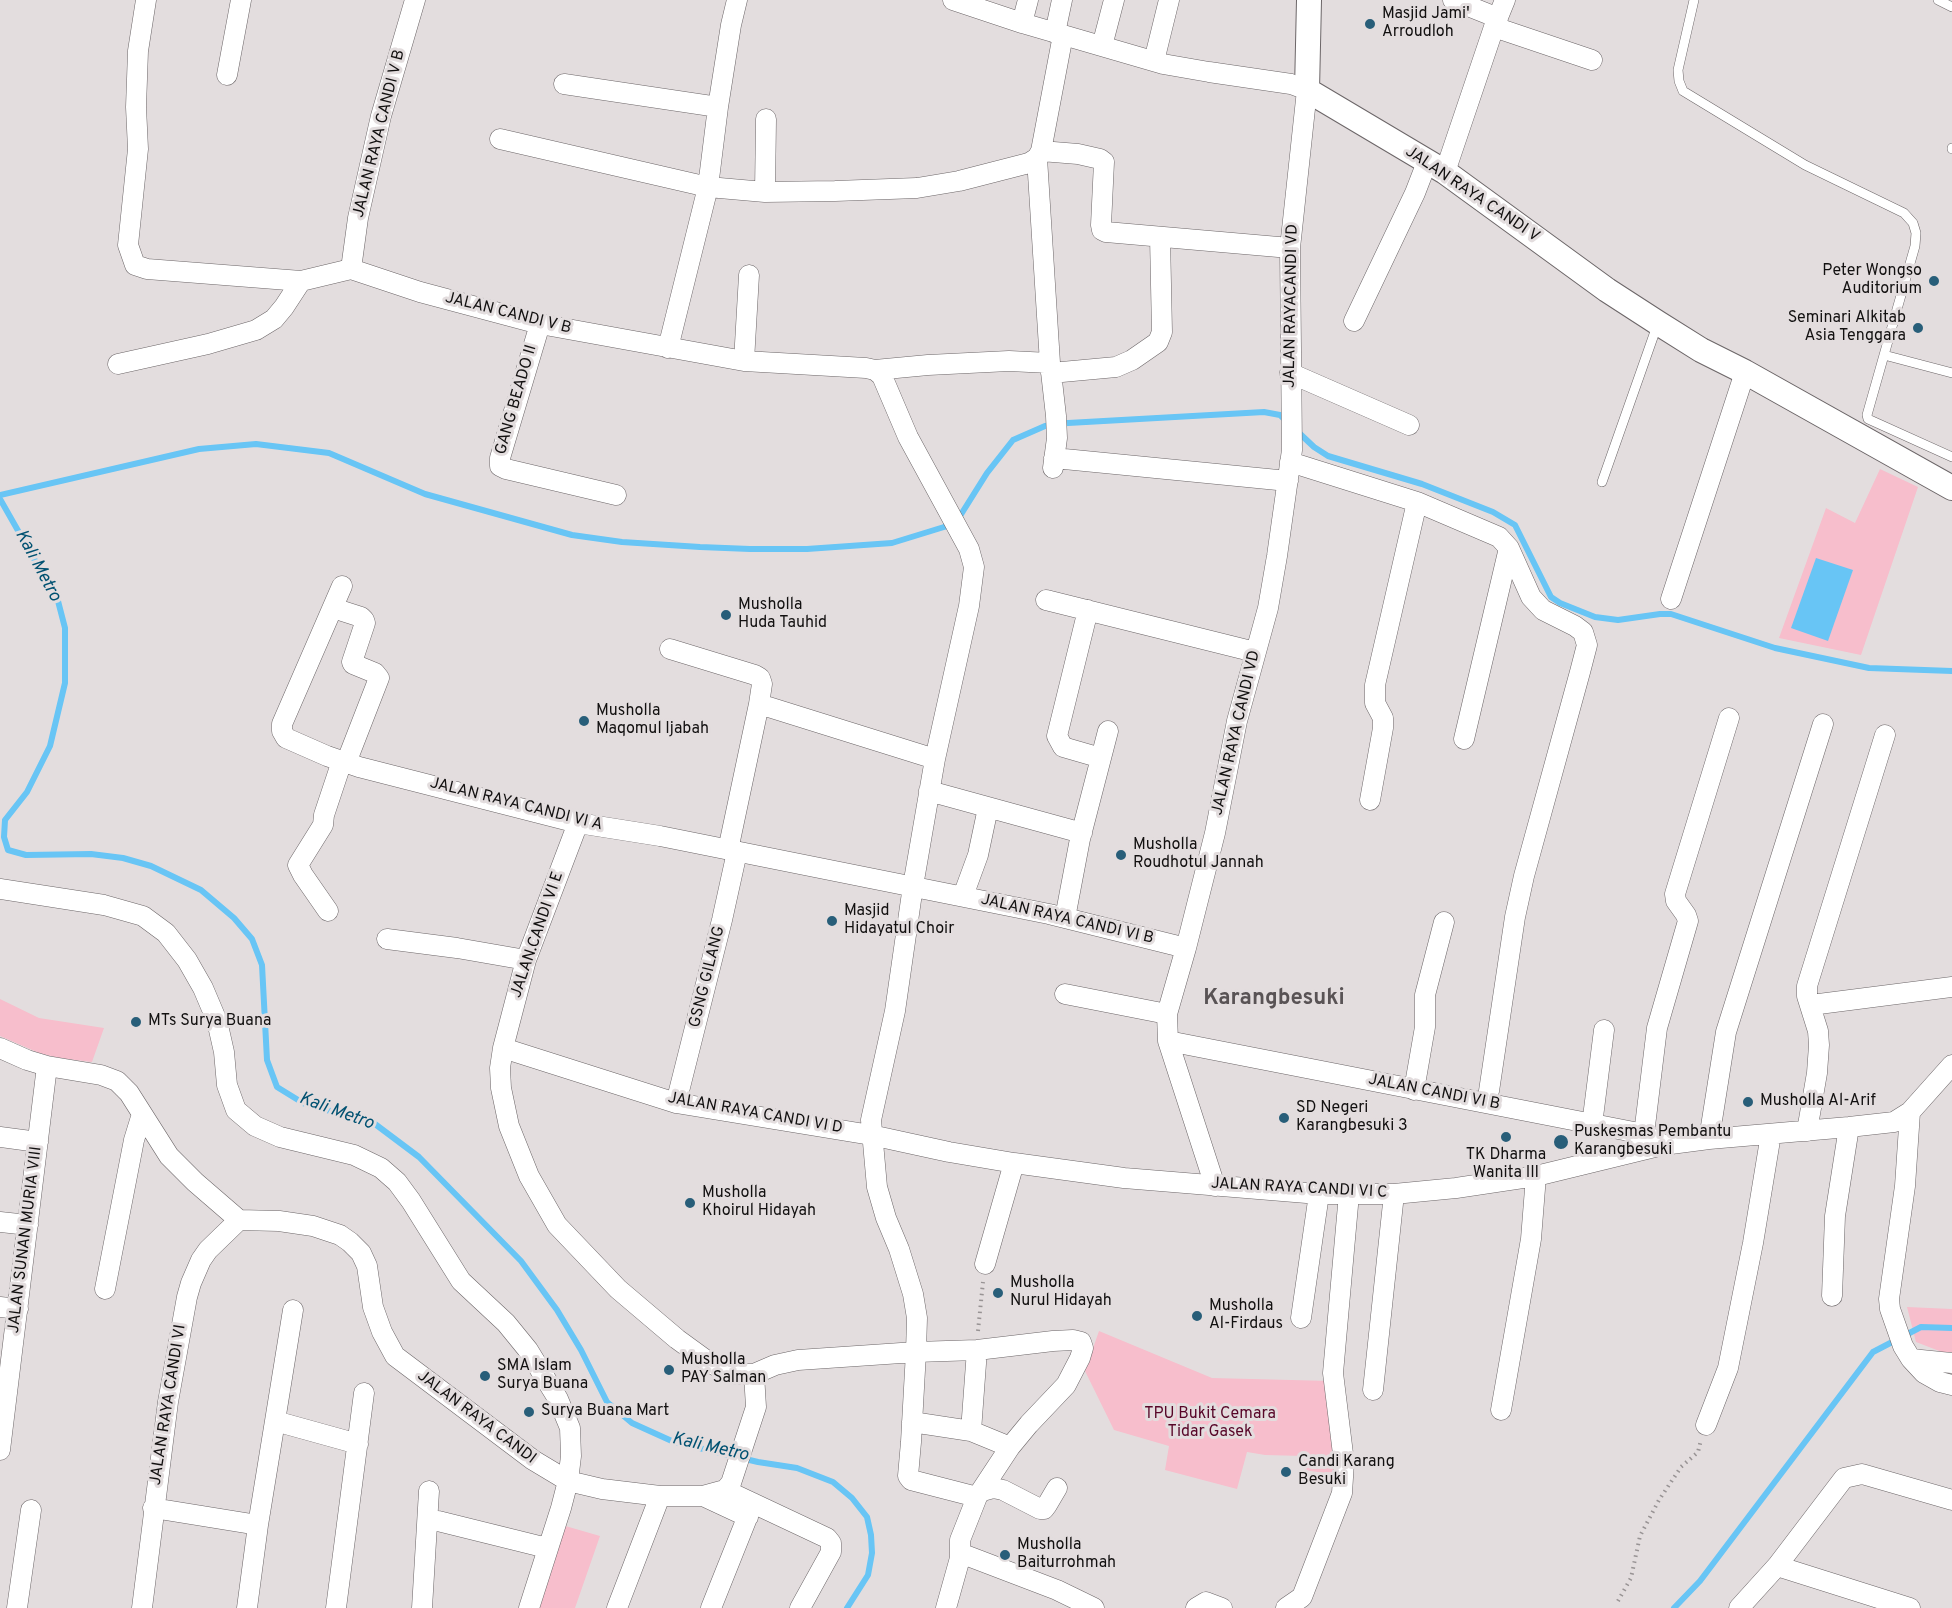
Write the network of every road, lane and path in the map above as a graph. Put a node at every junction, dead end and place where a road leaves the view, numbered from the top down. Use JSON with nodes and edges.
{"nodes":[{"id":1,"x":146,"y":0,"type":"edge"},
{"id":2,"x":241,"y":0,"type":"edge"},
{"id":3,"x":415,"y":0,"type":"edge"},
{"id":4,"x":737,"y":0,"type":"edge"},
{"id":5,"x":952,"y":0,"type":"edge"},
{"id":6,"x":1028,"y":0,"type":"edge"},
{"id":7,"x":1062,"y":0,"type":"edge"},
{"id":8,"x":1114,"y":0,"type":"edge"},
{"id":9,"x":1169,"y":0,"type":"edge"},
{"id":10,"x":1309,"y":0,"type":"edge"},
{"id":11,"x":1454,"y":0,"type":"edge"},
{"id":12,"x":1694,"y":0,"type":"edge"},
{"id":13,"x":1938,"y":0,"type":"edge"},
{"id":14,"x":1952,"y":7,"type":"edge"},
{"id":15,"x":1499,"y":15,"type":"edge"},
{"id":16,"x":1022,"y":23,"type":"junction"},
{"id":17,"x":1059,"y":34,"type":"junction"},
{"id":18,"x":1102,"y":46,"type":"junction"},
{"id":19,"x":1592,"y":60,"type":"dead end"},
{"id":20,"x":1154,"y":61,"type":"junction"},
{"id":21,"x":227,"y":75,"type":"dead end"},
{"id":22,"x":564,"y":84,"type":"dead end"},
{"id":23,"x":1307,"y":90,"type":"junction"},
{"id":24,"x":718,"y":107,"type":"junction"},
{"id":25,"x":766,"y":119,"type":"dead end"},
{"id":26,"x":500,"y":139,"type":"dead end"},
{"id":27,"x":1039,"y":154,"type":"junction"},
{"id":28,"x":1436,"y":167,"type":"junction"},
{"id":29,"x":708,"y":188,"type":"junction"},
{"id":30,"x":765,"y":192,"type":"junction"},
{"id":31,"x":1160,"y":237,"type":"junction"},
{"id":32,"x":1290,"y":248,"type":"junction"},
{"id":33,"x":351,"y":269,"type":"junction"},
{"id":34,"x":749,"y":275,"type":"dead end"},
{"id":35,"x":301,"y":281,"type":"junction"},
{"id":36,"x":1354,"y":321,"type":"dead end"},
{"id":37,"x":540,"y":324,"type":"junction"},
{"id":38,"x":1658,"y":324,"type":"junction"},
{"id":39,"x":668,"y":348,"type":"junction"},
{"id":40,"x":1884,"y":355,"type":"junction"},
{"id":41,"x":744,"y":361,"type":"junction"},
{"id":42,"x":118,"y":364,"type":"dead end"},
{"id":43,"x":1051,"y":368,"type":"junction"},
{"id":44,"x":875,"y":370,"type":"junction"},
{"id":45,"x":1745,"y":372,"type":"junction"},
{"id":46,"x":1290,"y":373,"type":"junction"},
{"id":47,"x":1952,"y":373,"type":"edge"},
{"id":48,"x":1409,"y":425,"type":"dead end"},
{"id":49,"x":1952,"y":457,"type":"edge"},
{"id":50,"x":1290,"y":464,"type":"junction"},
{"id":51,"x":1602,"y":482,"type":"dead end"},
{"id":52,"x":1952,"y":488,"type":"edge"},
{"id":53,"x":616,"y":495,"type":"dead end"},
{"id":54,"x":1417,"y":502,"type":"junction"},
{"id":55,"x":1509,"y":548,"type":"junction"},
{"id":56,"x":342,"y":586,"type":"dead end"},
{"id":57,"x":1671,"y":599,"type":"dead end"},
{"id":58,"x":1046,"y":600,"type":"dead end"},
{"id":59,"x":333,"y":608,"type":"junction"},
{"id":60,"x":1088,"y":609,"type":"junction"},
{"id":61,"x":670,"y":649,"type":"dead end"},
{"id":62,"x":1255,"y":652,"type":"junction"},
{"id":63,"x":759,"y":704,"type":"junction"},
{"id":64,"x":1729,"y":718,"type":"dead end"},
{"id":65,"x":1823,"y":724,"type":"dead end"},
{"id":66,"x":1108,"y":731,"type":"dead end"},
{"id":67,"x":1885,"y":735,"type":"dead end"},
{"id":68,"x":1464,"y":739,"type":"dead end"},
{"id":69,"x":1101,"y":758,"type":"junction"},
{"id":70,"x":934,"y":759,"type":"junction"},
{"id":71,"x":344,"y":762,"type":"junction"},
{"id":72,"x":929,"y":791,"type":"junction"},
{"id":73,"x":1370,"y":800,"type":"dead end"},
{"id":74,"x":988,"y":808,"type":"junction"},
{"id":75,"x":578,"y":823,"type":"junction"},
{"id":76,"x":1082,"y":833,"type":"junction"},
{"id":77,"x":732,"y":851,"type":"junction"},
{"id":78,"x":913,"y":886,"type":"junction"},
{"id":79,"x":0,"y":889,"type":"edge"},
{"id":80,"x":963,"y":896,"type":"junction"},
{"id":81,"x":328,"y":911,"type":"dead end"},
{"id":82,"x":1065,"y":918,"type":"junction"},
{"id":83,"x":1444,"y":922,"type":"dead end"},
{"id":84,"x":387,"y":939,"type":"dead end"},
{"id":85,"x":1186,"y":948,"type":"junction"},
{"id":86,"x":526,"y":960,"type":"junction"},
{"id":87,"x":1952,"y":987,"type":"edge"},
{"id":88,"x":1065,"y":994,"type":"dead end"},
{"id":89,"x":1811,"y":1005,"type":"junction"},
{"id":90,"x":1167,"y":1014,"type":"junction"},
{"id":91,"x":1604,"y":1030,"type":"dead end"},
{"id":92,"x":1168,"y":1041,"type":"junction"},
{"id":93,"x":0,"y":1048,"type":"edge"},
{"id":94,"x":503,"y":1048,"type":"junction"},
{"id":95,"x":1952,"y":1065,"type":"edge"},
{"id":96,"x":48,"y":1066,"type":"junction"},
{"id":97,"x":1414,"y":1090,"type":"junction"},
{"id":98,"x":1490,"y":1091,"type":"dead end"},
{"id":99,"x":676,"y":1103,"type":"junction"},
{"id":100,"x":1910,"y":1112,"type":"junction"},
{"id":101,"x":142,"y":1114,"type":"junction"},
{"id":102,"x":1592,"y":1125,"type":"junction"},
{"id":103,"x":1849,"y":1127,"type":"junction"},
{"id":104,"x":1807,"y":1131,"type":"junction"},
{"id":105,"x":1644,"y":1134,"type":"junction"},
{"id":106,"x":1771,"y":1134,"type":"junction"},
{"id":107,"x":871,"y":1135,"type":"junction"},
{"id":108,"x":0,"y":1137,"type":"edge"},
{"id":109,"x":1709,"y":1139,"type":"junction"},
{"id":110,"x":38,"y":1142,"type":"junction"},
{"id":111,"x":1663,"y":1145,"type":"junction"},
{"id":112,"x":1014,"y":1163,"type":"junction"},
{"id":113,"x":1536,"y":1176,"type":"junction"},
{"id":114,"x":1215,"y":1186,"type":"junction"},
{"id":115,"x":1319,"y":1194,"type":"junction"},
{"id":116,"x":1349,"y":1194,"type":"junction"},
{"id":117,"x":1394,"y":1194,"type":"junction"},
{"id":118,"x":238,"y":1220,"type":"junction"},
{"id":119,"x":0,"y":1222,"type":"edge"},
{"id":120,"x":28,"y":1225,"type":"junction"},
{"id":121,"x":984,"y":1264,"type":"joint"},
{"id":122,"x":105,"y":1289,"type":"dead end"},
{"id":123,"x":1832,"y":1296,"type":"dead end"},
{"id":124,"x":9,"y":1308,"type":"edge"},
{"id":125,"x":293,"y":1310,"type":"dead end"},
{"id":126,"x":1301,"y":1318,"type":"dead end"},
{"id":127,"x":976,"y":1350,"type":"junction"},
{"id":128,"x":916,"y":1352,"type":"junction"},
{"id":129,"x":1907,"y":1352,"type":"junction"},
{"id":130,"x":1952,"y":1363,"type":"edge"},
{"id":131,"x":754,"y":1374,"type":"junction"},
{"id":132,"x":1952,"y":1385,"type":"edge"},
{"id":133,"x":4,"y":1389,"type":"edge"},
{"id":134,"x":1373,"y":1390,"type":"dead end"},
{"id":135,"x":364,"y":1394,"type":"dead end"},
{"id":136,"x":1501,"y":1410,"type":"dead end"},
{"id":137,"x":275,"y":1421,"type":"junction"},
{"id":138,"x":912,"y":1422,"type":"junction"},
{"id":139,"x":1706,"y":1425,"type":"joint"},
{"id":140,"x":971,"y":1431,"type":"junction"},
{"id":141,"x":358,"y":1444,"type":"junction"},
{"id":142,"x":1010,"y":1447,"type":"junction"},
{"id":143,"x":0,"y":1450,"type":"edge"},
{"id":144,"x":1298,"y":1475,"type":"dead end"},
{"id":145,"x":568,"y":1481,"type":"junction"},
{"id":146,"x":1343,"y":1482,"type":"junction"},
{"id":147,"x":728,"y":1486,"type":"junction"},
{"id":148,"x":1057,"y":1488,"type":"dead end"},
{"id":149,"x":429,"y":1491,"type":"dead end"},
{"id":150,"x":980,"y":1494,"type":"junction"},
{"id":151,"x":660,"y":1496,"type":"junction"},
{"id":152,"x":703,"y":1496,"type":"junction"},
{"id":153,"x":1952,"y":1500,"type":"edge"},
{"id":154,"x":153,"y":1508,"type":"junction"},
{"id":155,"x":31,"y":1510,"type":"dead end"},
{"id":156,"x":751,"y":1510,"type":"junction"},
{"id":157,"x":438,"y":1521,"type":"dead end"},
{"id":158,"x":258,"y":1525,"type":"junction"},
{"id":159,"x":547,"y":1548,"type":"junction"},
{"id":160,"x":960,"y":1553,"type":"junction"},
{"id":161,"x":1777,"y":1566,"type":"junction"},
{"id":162,"x":1618,"y":1601,"type":"dead end"},
{"id":163,"x":17,"y":1608,"type":"edge"},
{"id":164,"x":142,"y":1608,"type":"edge"},
{"id":165,"x":247,"y":1608,"type":"edge"},
{"id":166,"x":336,"y":1608,"type":"edge"},
{"id":167,"x":422,"y":1608,"type":"edge"},
{"id":168,"x":529,"y":1608,"type":"edge"},
{"id":169,"x":617,"y":1608,"type":"edge"},
{"id":170,"x":711,"y":1608,"type":"edge"},
{"id":171,"x":800,"y":1608,"type":"edge"},
{"id":172,"x":946,"y":1608,"type":"edge"},
{"id":173,"x":1094,"y":1608,"type":"edge"},
{"id":174,"x":1196,"y":1608,"type":"edge"},
{"id":175,"x":1222,"y":1608,"type":"edge"},
{"id":176,"x":1286,"y":1608,"type":"edge"},
{"id":177,"x":1739,"y":1608,"type":"edge"},
{"id":178,"x":1910,"y":1608,"type":"edge"}],
"edges":[{"from":1,"to":35,"type":"street"},
{"from":2,"to":21,"type":"street"},
{"from":3,"to":33,"type":"street","name":"JALAN RAYA CANDI V B"},
{"from":4,"to":24,"type":"street"},
{"from":5,"to":16,"type":"street","name":"JALAN RAYA CANDI V"},
{"from":6,"to":16,"type":"street"},
{"from":7,"to":17,"type":"street"},
{"from":8,"to":18,"type":"street"},
{"from":9,"to":20,"type":"street"},
{"from":10,"to":23,"type":"street"},
{"from":11,"to":15,"type":"street"},
{"from":12,"to":40,"type":"lane"},
{"from":13,"to":14,"type":"lane"},
{"from":15,"to":19,"type":"street"},
{"from":15,"to":28,"type":"street"},
{"from":16,"to":17,"type":"street","name":"JALAN RAYA CANDI V"},
{"from":17,"to":18,"type":"street","name":"JALAN RAYA CANDI V"},
{"from":17,"to":27,"type":"street"},
{"from":18,"to":20,"type":"street","name":"JALAN RAYA CANDI V"},
{"from":20,"to":23,"type":"street","name":"JALAN RAYA CANDI V"},
{"from":22,"to":24,"type":"street"},
{"from":23,"to":28,"type":"street","name":"JALAN RAYA CANDI V"},
{"from":23,"to":32,"type":"street","name":"JALAN RAYACANDI VD"},
{"from":24,"to":29,"type":"street"},
{"from":25,"to":30,"type":"street"},
{"from":26,"to":29,"type":"street"},
{"from":27,"to":30,"type":"street"},
{"from":27,"to":31,"type":"street"},
{"from":27,"to":43,"type":"street"},
{"from":28,"to":36,"type":"street"},
{"from":28,"to":38,"type":"street","name":"JALAN RAYA CANDI V"},
{"from":29,"to":30,"type":"street"},
{"from":29,"to":39,"type":"street"},
{"from":31,"to":32,"type":"street"},
{"from":31,"to":43,"type":"street","name":"JALAN CANDI V B"},
{"from":32,"to":46,"type":"street","name":"JALAN RAYACANDI VD"},
{"from":33,"to":35,"type":"street"},
{"from":33,"to":37,"type":"street","name":"JALAN CANDI V B"},
{"from":34,"to":41,"type":"street"},
{"from":35,"to":42,"type":"street"},
{"from":37,"to":39,"type":"street","name":"JALAN CANDI V B"},
{"from":37,"to":53,"type":"street","name":"GANG BEADO II"},
{"from":38,"to":45,"type":"street","name":"JALAN RAYA CANDI V"},
{"from":38,"to":51,"type":"lane"},
{"from":39,"to":41,"type":"street","name":"JALAN CANDI V B"},
{"from":40,"to":47,"type":"lane"},
{"from":40,"to":49,"type":"lane"},
{"from":41,"to":44,"type":"street","name":"JALAN CANDI V B"},
{"from":43,"to":44,"type":"street","name":"JALAN CANDI V B"},
{"from":43,"to":50,"type":"street"},
{"from":44,"to":70,"type":"street"},
{"from":45,"to":52,"type":"street","name":"JALAN RAYA CANDI V"},
{"from":45,"to":57,"type":"street"},
{"from":46,"to":48,"type":"street"},
{"from":46,"to":50,"type":"street","name":"JALAN RAYACANDI VD"},
{"from":50,"to":54,"type":"street"},
{"from":50,"to":62,"type":"street","name":"JALAN RAYA CANDI VD"},
{"from":54,"to":55,"type":"street"},
{"from":54,"to":73,"type":"street"},
{"from":55,"to":68,"type":"street"},
{"from":55,"to":98,"type":"street"},
{"from":56,"to":59,"type":"street","name":"JALAN RAYA CANDI VI A"},
{"from":58,"to":60,"type":"street"},
{"from":59,"to":71,"type":"street"},
{"from":59,"to":71,"type":"street","name":"JALAN RAYA CANDI VI A"},
{"from":60,"to":62,"type":"street"},
{"from":60,"to":69,"type":"street"},
{"from":61,"to":63,"type":"street","name":"GSNG GILANG"},
{"from":62,"to":85,"type":"street","name":"JALAN RAYA CANDI VD"},
{"from":63,"to":70,"type":"street"},
{"from":63,"to":77,"type":"street","name":"GSNG GILANG"},
{"from":64,"to":105,"type":"street"},
{"from":65,"to":109,"type":"street"},
{"from":66,"to":69,"type":"street"},
{"from":67,"to":89,"type":"street"},
{"from":69,"to":76,"type":"street"},
{"from":70,"to":72,"type":"street"},
{"from":71,"to":75,"type":"street","name":"JALAN RAYA CANDI VI A"},
{"from":71,"to":81,"type":"street"},
{"from":72,"to":74,"type":"street"},
{"from":72,"to":78,"type":"street"},
{"from":74,"to":76,"type":"street"},
{"from":74,"to":80,"type":"street"},
{"from":75,"to":77,"type":"street","name":"JALAN RAYA CANDI VI A"},
{"from":75,"to":86,"type":"street","name":"JALAN.CANDI VI E"},
{"from":76,"to":82,"type":"street"},
{"from":77,"to":78,"type":"street","name":"JALAN RAYA CANDI VI A"},
{"from":77,"to":99,"type":"street","name":"GSNG GILANG"},
{"from":78,"to":80,"type":"street","name":"JALAN RAYA CANDI VI B"},
{"from":78,"to":107,"type":"street"},
{"from":79,"to":145,"type":"street"},
{"from":80,"to":82,"type":"street","name":"JALAN RAYA CANDI VI B"},
{"from":82,"to":85,"type":"street","name":"JALAN RAYA CANDI VI B"},
{"from":83,"to":97,"type":"street"},
{"from":84,"to":86,"type":"street"},
{"from":85,"to":90,"type":"street","name":"JALAN RAYA CANDI VD"},
{"from":86,"to":94,"type":"street","name":"JALAN.CANDI VI E"},
{"from":87,"to":89,"type":"street"},
{"from":88,"to":90,"type":"street"},
{"from":89,"to":104,"type":"street"},
{"from":90,"to":92,"type":"street","name":"JALAN RAYA CANDI VD"},
{"from":91,"to":102,"type":"street"},
{"from":92,"to":97,"type":"street","name":"JALAN CANDI VI B"},
{"from":92,"to":114,"type":"street","name":"JALAN RAYA CANDI VD"},
{"from":93,"to":96,"type":"street"},
{"from":94,"to":99,"type":"street","name":"JALAN RAYA CANDI VI D"},
{"from":94,"to":131,"type":"street","name":"JALAN.CANDI VI E"},
{"from":95,"to":100,"type":"street","name":"JALAN RAYA CANDI VI C"},
{"from":96,"to":101,"type":"street"},
{"from":96,"to":110,"type":"street","name":"JALAN SUNAN MURIA VIII"},
{"from":97,"to":102,"type":"street","name":"JALAN CANDI VI B"},
{"from":99,"to":107,"type":"street","name":"JALAN RAYA CANDI VI D"},
{"from":100,"to":103,"type":"street","name":"JALAN RAYA CANDI VI C"},
{"from":100,"to":129,"type":"street"},
{"from":101,"to":118,"type":"street"},
{"from":101,"to":122,"type":"street"},
{"from":102,"to":105,"type":"street","name":"JALAN CANDI VI B"},
{"from":103,"to":104,"type":"street","name":"JALAN RAYA CANDI VI C"},
{"from":103,"to":123,"type":"street"},
{"from":104,"to":106,"type":"street","name":"JALAN RAYA CANDI VI C"},
{"from":105,"to":111,"type":"street","name":"JALAN CANDI VI B"},
{"from":106,"to":109,"type":"street","name":"JALAN RAYA CANDI VI C"},
{"from":106,"to":139,"type":"street"},
{"from":107,"to":112,"type":"street","name":"JALAN RAYA CANDI VI C"},
{"from":107,"to":128,"type":"street"},
{"from":108,"to":110,"type":"street"},
{"from":109,"to":111,"type":"street","name":"JALAN RAYA CANDI VI C"},
{"from":110,"to":120,"type":"street","name":"JALAN SUNAN MURIA VIII"},
{"from":111,"to":113,"type":"street","name":"JALAN RAYA CANDI VI C"},
{"from":112,"to":114,"type":"street","name":"JALAN RAYA CANDI VI C"},
{"from":112,"to":121,"type":"street"},
{"from":113,"to":117,"type":"street","name":"JALAN RAYA CANDI VI C"},
{"from":113,"to":136,"type":"street"},
{"from":114,"to":115,"type":"street","name":"JALAN RAYA CANDI VI C"},
{"from":115,"to":116,"type":"street","name":"JALAN RAYA CANDI VI C"},
{"from":115,"to":126,"type":"street"},
{"from":116,"to":117,"type":"street","name":"JALAN RAYA CANDI VI C"},
{"from":116,"to":146,"type":"street"},
{"from":117,"to":134,"type":"street"},
{"from":118,"to":145,"type":"street","name":"JALAN RAYA CANDI"},
{"from":118,"to":154,"type":"street","name":"JALAN RAYA CANDI VI"},
{"from":119,"to":120,"type":"street"},
{"from":120,"to":124,"type":"street","name":"JALAN SUNAN MURIA VIII"},
{"from":121,"to":127,"type":"path"},
{"from":124,"to":133,"type":"street","name":"JALAN SUNAN MURIA VIII"},
{"from":125,"to":137,"type":"street"},
{"from":127,"to":128,"type":"street"},
{"from":127,"to":140,"type":"street"},
{"from":127,"to":142,"type":"street"},
{"from":128,"to":131,"type":"street"},
{"from":128,"to":138,"type":"street"},
{"from":129,"to":130,"type":"street"},
{"from":129,"to":132,"type":"street"},
{"from":131,"to":147,"type":"street"},
{"from":133,"to":143,"type":"street","name":"JALAN SUNAN MURIA VIII"},
{"from":135,"to":141,"type":"street"},
{"from":137,"to":141,"type":"street"},
{"from":137,"to":158,"type":"street"},
{"from":138,"to":140,"type":"street"},
{"from":138,"to":150,"type":"street"},
{"from":139,"to":162,"type":"path"},
{"from":140,"to":142,"type":"street"},
{"from":141,"to":166,"type":"street"},
{"from":142,"to":150,"type":"street"},
{"from":144,"to":146,"type":"path"},
{"from":145,"to":151,"type":"street","name":"JALAN RAYA CANDI"},
{"from":145,"to":159,"type":"street"},
{"from":146,"to":176,"type":"street"},
{"from":147,"to":152,"type":"street","name":"JALAN RAYA CANDI"},
{"from":147,"to":156,"type":"street"},
{"from":148,"to":150,"type":"street"},
{"from":149,"to":167,"type":"street"},
{"from":150,"to":160,"type":"street"},
{"from":151,"to":152,"type":"street","name":"JALAN RAYA CANDI"},
{"from":151,"to":169,"type":"street"},
{"from":152,"to":156,"type":"street"},
{"from":153,"to":161,"type":"street"},
{"from":154,"to":158,"type":"street"},
{"from":154,"to":164,"type":"street","name":"JALAN RAYA CANDI VI"},
{"from":155,"to":163,"type":"street"},
{"from":156,"to":170,"type":"street"},
{"from":156,"to":171,"type":"street"},
{"from":157,"to":159,"type":"street"},
{"from":158,"to":165,"type":"street"},
{"from":159,"to":168,"type":"street"},
{"from":160,"to":172,"type":"street"},
{"from":160,"to":173,"type":"street"},
{"from":161,"to":177,"type":"street"},
{"from":161,"to":178,"type":"street"},
{"from":174,"to":175,"type":"street"}]}
